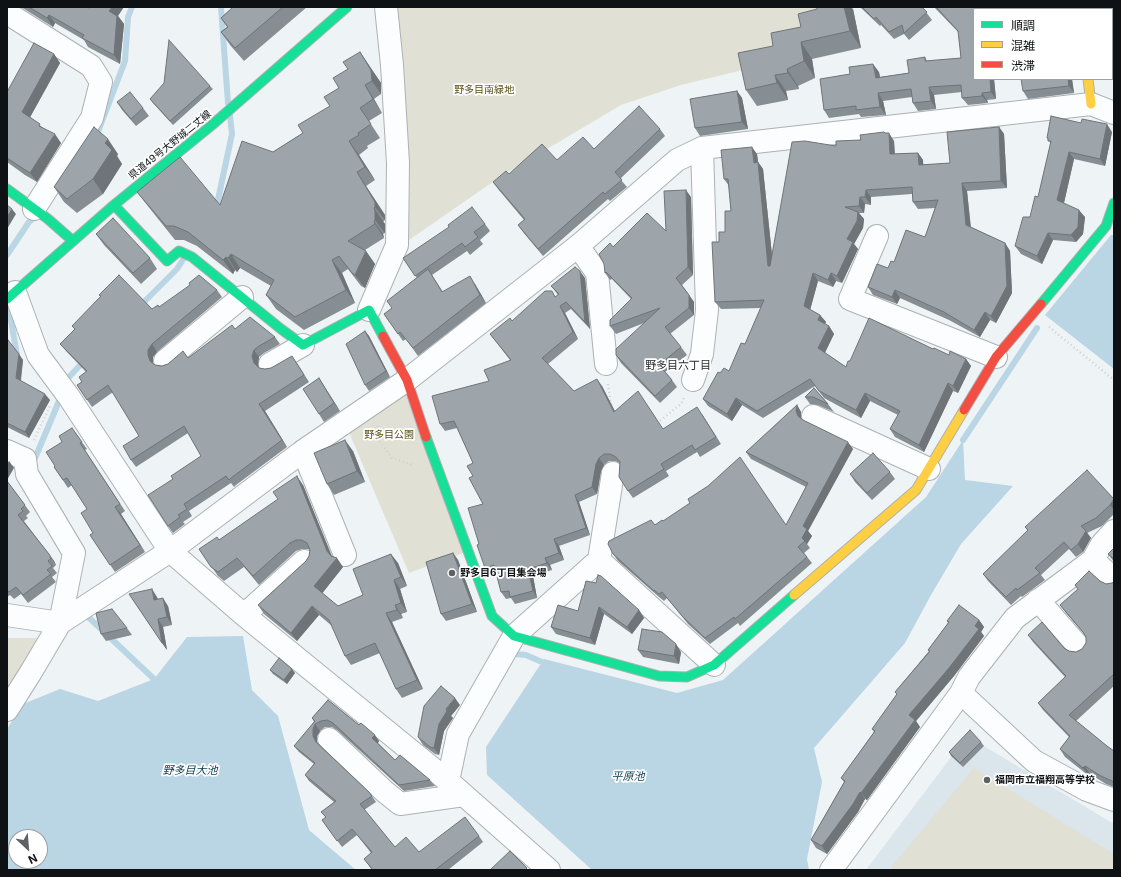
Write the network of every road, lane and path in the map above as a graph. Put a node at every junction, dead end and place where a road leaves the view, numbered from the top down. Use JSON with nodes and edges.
{"nodes":[{"id":1,"x":386,"y":7,"type":"edge"},
{"id":2,"x":339,"y":10,"type":"edge"},
{"id":3,"x":7,"y":13,"type":"edge"},
{"id":4,"x":1088,"y":80,"type":"edge"},
{"id":5,"x":1091,"y":104,"type":"junction"},
{"id":6,"x":1114,"y":113,"type":"edge"},
{"id":7,"x":702,"y":148,"type":"junction"},
{"id":8,"x":7,"y":189,"type":"edge"},
{"id":9,"x":1114,"y":203,"type":"edge"},
{"id":10,"x":114,"y":205,"type":"junction"},
{"id":11,"x":41,"y":214,"type":"junction"},
{"id":12,"x":877,"y":236,"type":"dead end"},
{"id":13,"x":73,"y":240,"type":"junction"},
{"id":14,"x":578,"y":246,"type":"junction"},
{"id":15,"x":11,"y":296,"type":"edge"},
{"id":16,"x":242,"y":297,"type":"junction"},
{"id":17,"x":369,"y":310,"type":"junction"},
{"id":18,"x":1033,"y":314,"type":"junction"},
{"id":19,"x":303,"y":345,"type":"junction"},
{"id":20,"x":996,"y":358,"type":"junction"},
{"id":21,"x":165,"y":361,"type":"dead end"},
{"id":22,"x":270,"y":364,"type":"dead end"},
{"id":23,"x":607,"y":373,"type":"joint"},
{"id":24,"x":407,"y":380,"type":"junction"},
{"id":25,"x":693,"y":380,"type":"joint"},
{"id":26,"x":1114,"y":380,"type":"edge"},
{"id":27,"x":64,"y":391,"type":"junction"},
{"id":28,"x":370,"y":406,"type":"junction"},
{"id":29,"x":611,"y":409,"type":"edge"},
{"id":30,"x":813,"y":416,"type":"dead end"},
{"id":31,"x":651,"y":427,"type":"edge"},
{"id":32,"x":303,"y":451,"type":"junction"},
{"id":33,"x":16,"y":455,"type":"edge"},
{"id":34,"x":436,"y":465,"type":"junction"},
{"id":35,"x":929,"y":468,"type":"junction"},
{"id":36,"x":613,"y":473,"type":"dead end"},
{"id":37,"x":1114,"y":532,"type":"edge"},
{"id":38,"x":170,"y":551,"type":"junction"},
{"id":39,"x":345,"y":555,"type":"dead end"},
{"id":40,"x":599,"y":560,"type":"junction"},
{"id":41,"x":1093,"y":560,"type":"junction"},
{"id":42,"x":304,"y":561,"type":"edge"},
{"id":43,"x":1114,"y":579,"type":"edge"},
{"id":44,"x":1038,"y":600,"type":"junction"},
{"id":45,"x":7,"y":615,"type":"edge"},
{"id":46,"x":244,"y":615,"type":"junction"},
{"id":47,"x":60,"y":623,"type":"junction"},
{"id":48,"x":514,"y":636,"type":"junction"},
{"id":49,"x":1079,"y":647,"type":"dead end"},
{"id":50,"x":714,"y":665,"type":"junction"},
{"id":51,"x":961,"y":693,"type":"junction"},
{"id":52,"x":7,"y":710,"type":"edge"},
{"id":53,"x":329,"y":739,"type":"dead end"},
{"id":54,"x":456,"y":788,"type":"junction"},
{"id":55,"x":1114,"y":800,"type":"edge"},
{"id":56,"x":547,"y":869,"type":"edge"},
{"id":57,"x":831,"y":870,"type":"edge"}],
"edges":[{"from":1,"to":17,"type":"street"},
{"from":2,"to":10,"type":"street","name":"県道49号大野城二丈線"},
{"from":3,"to":11,"type":"street"},
{"from":4,"to":5,"type":"street"},
{"from":5,"to":6,"type":"street"},
{"from":5,"to":7,"type":"street"},
{"from":7,"to":14,"type":"street"},
{"from":7,"to":25,"type":"street"},
{"from":8,"to":11,"type":"street"},
{"from":9,"to":18,"type":"street"},
{"from":10,"to":13,"type":"street","name":"県道49号大野城二丈線"},
{"from":10,"to":16,"type":"street"},
{"from":11,"to":13,"type":"street"},
{"from":12,"to":20,"type":"street"},
{"from":13,"to":15,"type":"street","name":"県道49号大野城二丈線"},
{"from":14,"to":23,"type":"street"},
{"from":14,"to":24,"type":"street"},
{"from":15,"to":27,"type":"street"},
{"from":16,"to":19,"type":"street"},
{"from":16,"to":21,"type":"street"},
{"from":17,"to":19,"type":"street"},
{"from":17,"to":24,"type":"street"},
{"from":18,"to":20,"type":"street"},
{"from":18,"to":26,"type":"path"},
{"from":19,"to":22,"type":"street"},
{"from":20,"to":35,"type":"street"},
{"from":23,"to":29,"type":"path"},
{"from":24,"to":28,"type":"street"},
{"from":24,"to":34,"type":"street"},
{"from":25,"to":31,"type":"path"},
{"from":27,"to":33,"type":"path"},
{"from":27,"to":38,"type":"street"},
{"from":28,"to":32,"type":"street"},
{"from":28,"to":34,"type":"path"},
{"from":30,"to":35,"type":"street"},
{"from":32,"to":38,"type":"street"},
{"from":32,"to":39,"type":"street"},
{"from":33,"to":47,"type":"street"},
{"from":34,"to":48,"type":"street"},
{"from":35,"to":50,"type":"street"},
{"from":36,"to":40,"type":"street"},
{"from":37,"to":41,"type":"street"},
{"from":38,"to":46,"type":"street"},
{"from":38,"to":47,"type":"street"},
{"from":40,"to":48,"type":"street"},
{"from":40,"to":50,"type":"street"},
{"from":41,"to":43,"type":"street"},
{"from":41,"to":44,"type":"street"},
{"from":42,"to":46,"type":"street"},
{"from":44,"to":49,"type":"street"},
{"from":44,"to":51,"type":"street"},
{"from":45,"to":47,"type":"street"},
{"from":46,"to":54,"type":"street"},
{"from":47,"to":52,"type":"street"},
{"from":48,"to":50,"type":"street"},
{"from":48,"to":54,"type":"street"},
{"from":51,"to":55,"type":"street"},
{"from":51,"to":57,"type":"street"},
{"from":53,"to":54,"type":"street"},
{"from":54,"to":56,"type":"street"}]}
